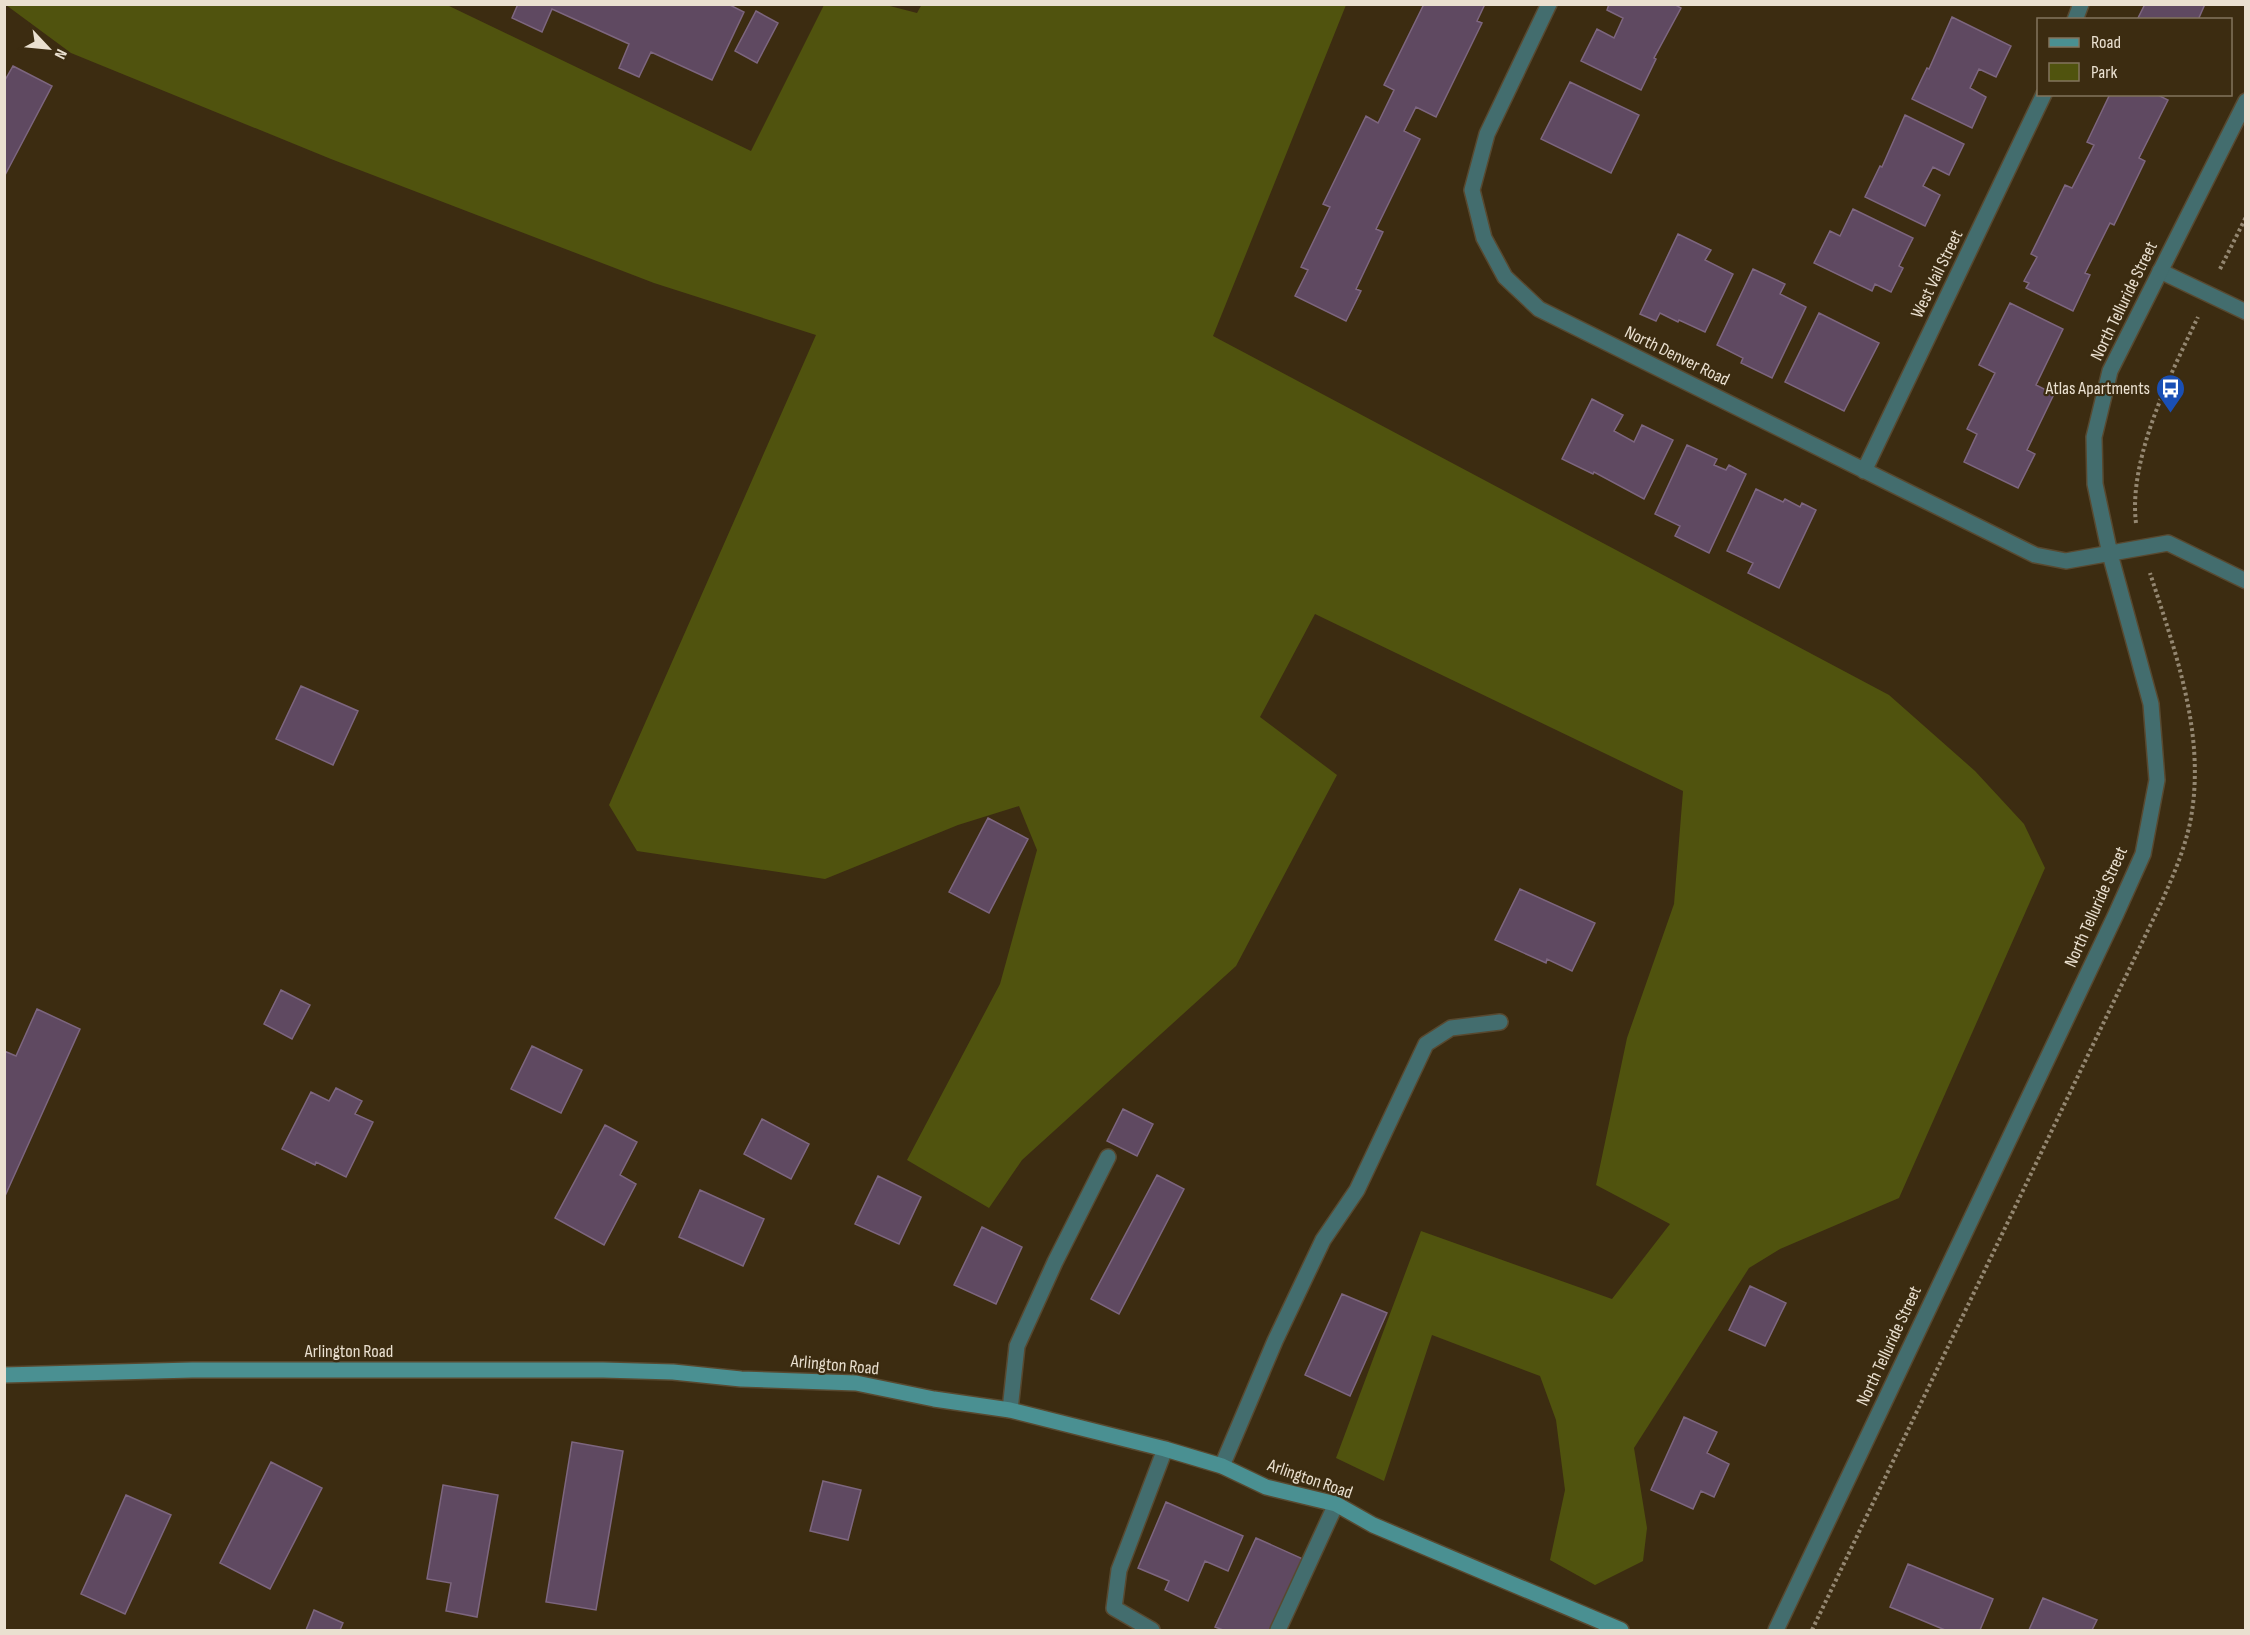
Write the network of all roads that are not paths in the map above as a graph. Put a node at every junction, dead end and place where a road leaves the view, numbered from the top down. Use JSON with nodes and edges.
{"nodes":[{"id":1,"x":1549,"y":4,"type":"edge"},
{"id":2,"x":2043,"y":96,"type":"edge"},
{"id":3,"x":2246,"y":101,"type":"edge"},
{"id":4,"x":2160,"y":271,"type":"junction"},
{"id":5,"x":2246,"y":312,"type":"edge"},
{"id":6,"x":1864,"y":471,"type":"junction"},
{"id":7,"x":2110,"y":554,"type":"junction"},
{"id":8,"x":2246,"y":580,"type":"edge"},
{"id":9,"x":1500,"y":1022,"type":"dead end"},
{"id":10,"x":1108,"y":1157,"type":"dead end"},
{"id":11,"x":4,"y":1375,"type":"edge"},
{"id":12,"x":1010,"y":1410,"type":"junction"},
{"id":13,"x":1165,"y":1449,"type":"junction"},
{"id":14,"x":1222,"y":1466,"type":"junction"},
{"id":15,"x":1336,"y":1504,"type":"junction"},
{"id":16,"x":1152,"y":1630,"type":"edge"},
{"id":17,"x":1278,"y":1630,"type":"edge"},
{"id":18,"x":1621,"y":1630,"type":"edge"},
{"id":19,"x":1776,"y":1630,"type":"edge"}],
"edges":[{"from":1,"to":6,"type":"street","name":"North Denver Road"},
{"from":2,"to":6,"type":"street","name":"West Vail Street"},
{"from":3,"to":4,"type":"street","name":"North Telluride Street"},
{"from":4,"to":5,"type":"street"},
{"from":4,"to":7,"type":"street","name":"North Telluride Street"},
{"from":6,"to":7,"type":"street","name":"North Denver Road"},
{"from":7,"to":8,"type":"street","name":"North Denver Road"},
{"from":7,"to":19,"type":"street","name":"North Telluride Street"},
{"from":9,"to":14,"type":"street"},
{"from":10,"to":12,"type":"street"},
{"from":11,"to":12,"type":"street","name":"Arlington Road"},
{"from":12,"to":13,"type":"street","name":"Arlington Road"},
{"from":13,"to":14,"type":"street","name":"Arlington Road"},
{"from":13,"to":16,"type":"street"},
{"from":14,"to":15,"type":"street","name":"Arlington Road"},
{"from":15,"to":17,"type":"street"},
{"from":15,"to":18,"type":"street","name":"Arlington Road"}]}
